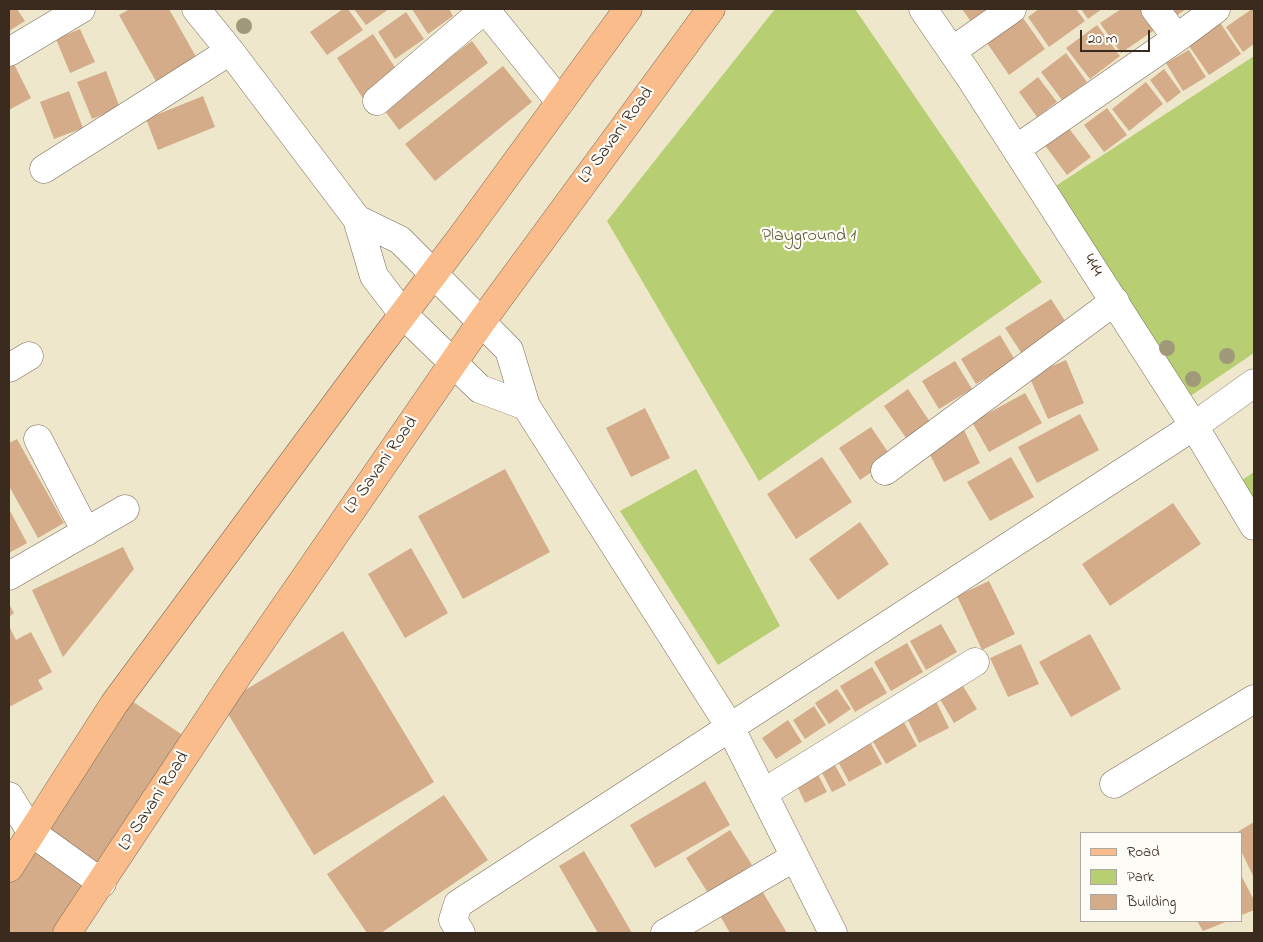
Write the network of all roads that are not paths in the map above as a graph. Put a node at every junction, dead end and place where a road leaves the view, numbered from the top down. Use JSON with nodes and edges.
{"nodes":[{"id":1,"x":81,"y":9,"type":"edge"},
{"id":2,"x":196,"y":9,"type":"edge"},
{"id":3,"x":485,"y":9,"type":"edge"},
{"id":4,"x":628,"y":9,"type":"edge"},
{"id":5,"x":711,"y":9,"type":"edge"},
{"id":6,"x":923,"y":9,"type":"edge"},
{"id":7,"x":1012,"y":9,"type":"edge"},
{"id":8,"x":1155,"y":9,"type":"edge"},
{"id":9,"x":1216,"y":9,"type":"edge"},
{"id":10,"x":1177,"y":38,"type":"junction"},
{"id":11,"x":230,"y":51,"type":"junction"},
{"id":12,"x":952,"y":51,"type":"junction"},
{"id":13,"x":9,"y":52,"type":"edge"},
{"id":14,"x":378,"y":102,"type":"dead end"},
{"id":15,"x":560,"y":102,"type":"junction"},
{"id":16,"x":1016,"y":149,"type":"junction"},
{"id":17,"x":44,"y":169,"type":"dead end"},
{"id":18,"x":357,"y":219,"type":"junction"},
{"id":19,"x":434,"y":274,"type":"junction"},
{"id":20,"x":1115,"y":302,"type":"junction"},
{"id":21,"x":403,"y":314,"type":"junction"},
{"id":22,"x":482,"y":321,"type":"junction"},
{"id":23,"x":453,"y":363,"type":"junction"},
{"id":24,"x":1254,"y":383,"type":"edge"},
{"id":25,"x":526,"y":406,"type":"junction"},
{"id":26,"x":1194,"y":426,"type":"junction"},
{"id":27,"x":38,"y":439,"type":"dead end"},
{"id":28,"x":885,"y":472,"type":"dead end"},
{"id":29,"x":125,"y":510,"type":"dead end"},
{"id":30,"x":1254,"y":526,"type":"edge"},
{"id":31,"x":86,"y":532,"type":"junction"},
{"id":32,"x":9,"y":576,"type":"edge"},
{"id":33,"x":975,"y":662,"type":"dead end"},
{"id":34,"x":1254,"y":699,"type":"edge"},
{"id":35,"x":730,"y":727,"type":"junction"},
{"id":36,"x":1114,"y":784,"type":"dead end"},
{"id":37,"x":763,"y":793,"type":"junction"},
{"id":38,"x":9,"y":796,"type":"edge"},
{"id":39,"x":31,"y":832,"type":"junction"},
{"id":40,"x":795,"y":857,"type":"junction"},
{"id":41,"x":9,"y":868,"type":"edge"},
{"id":42,"x":102,"y":882,"type":"junction"},
{"id":43,"x":67,"y":933,"type":"edge"},
{"id":44,"x":460,"y":933,"type":"edge"},
{"id":45,"x":665,"y":933,"type":"edge"},
{"id":46,"x":833,"y":933,"type":"edge"}],
"edges":[{"from":1,"to":13,"type":"street"},
{"from":2,"to":11,"type":"street"},
{"from":3,"to":14,"type":"street"},
{"from":3,"to":15,"type":"street"},
{"from":4,"to":15,"type":"main road"},
{"from":5,"to":22,"type":"main road","name":"LP Savani Road"},
{"from":6,"to":12,"type":"street","name":"444"},
{"from":7,"to":12,"type":"street"},
{"from":8,"to":10,"type":"street"},
{"from":9,"to":10,"type":"street"},
{"from":10,"to":16,"type":"street"},
{"from":11,"to":17,"type":"street"},
{"from":11,"to":18,"type":"street"},
{"from":12,"to":16,"type":"street","name":"444"},
{"from":15,"to":19,"type":"main road"},
{"from":16,"to":20,"type":"street","name":"444"},
{"from":18,"to":19,"type":"street"},
{"from":18,"to":21,"type":"street"},
{"from":19,"to":21,"type":"main road"},
{"from":19,"to":22,"type":"street"},
{"from":20,"to":26,"type":"street","name":"444"},
{"from":20,"to":28,"type":"street"},
{"from":21,"to":23,"type":"street"},
{"from":21,"to":39,"type":"main road"},
{"from":22,"to":23,"type":"main road","name":"LP Savani Road"},
{"from":22,"to":25,"type":"street"},
{"from":23,"to":25,"type":"street"},
{"from":23,"to":42,"type":"main road","name":"LP Savani Road"},
{"from":24,"to":26,"type":"street"},
{"from":25,"to":35,"type":"street"},
{"from":26,"to":30,"type":"street","name":"444"},
{"from":26,"to":35,"type":"street"},
{"from":27,"to":31,"type":"street"},
{"from":29,"to":31,"type":"street"},
{"from":31,"to":32,"type":"street"},
{"from":33,"to":37,"type":"street"},
{"from":34,"to":36,"type":"street"},
{"from":35,"to":37,"type":"street"},
{"from":35,"to":44,"type":"street"},
{"from":37,"to":40,"type":"street"},
{"from":38,"to":39,"type":"street"},
{"from":39,"to":41,"type":"main road"},
{"from":39,"to":42,"type":"street"},
{"from":40,"to":45,"type":"street"},
{"from":40,"to":46,"type":"street"},
{"from":42,"to":43,"type":"main road","name":"LP Savani Road"}]}
